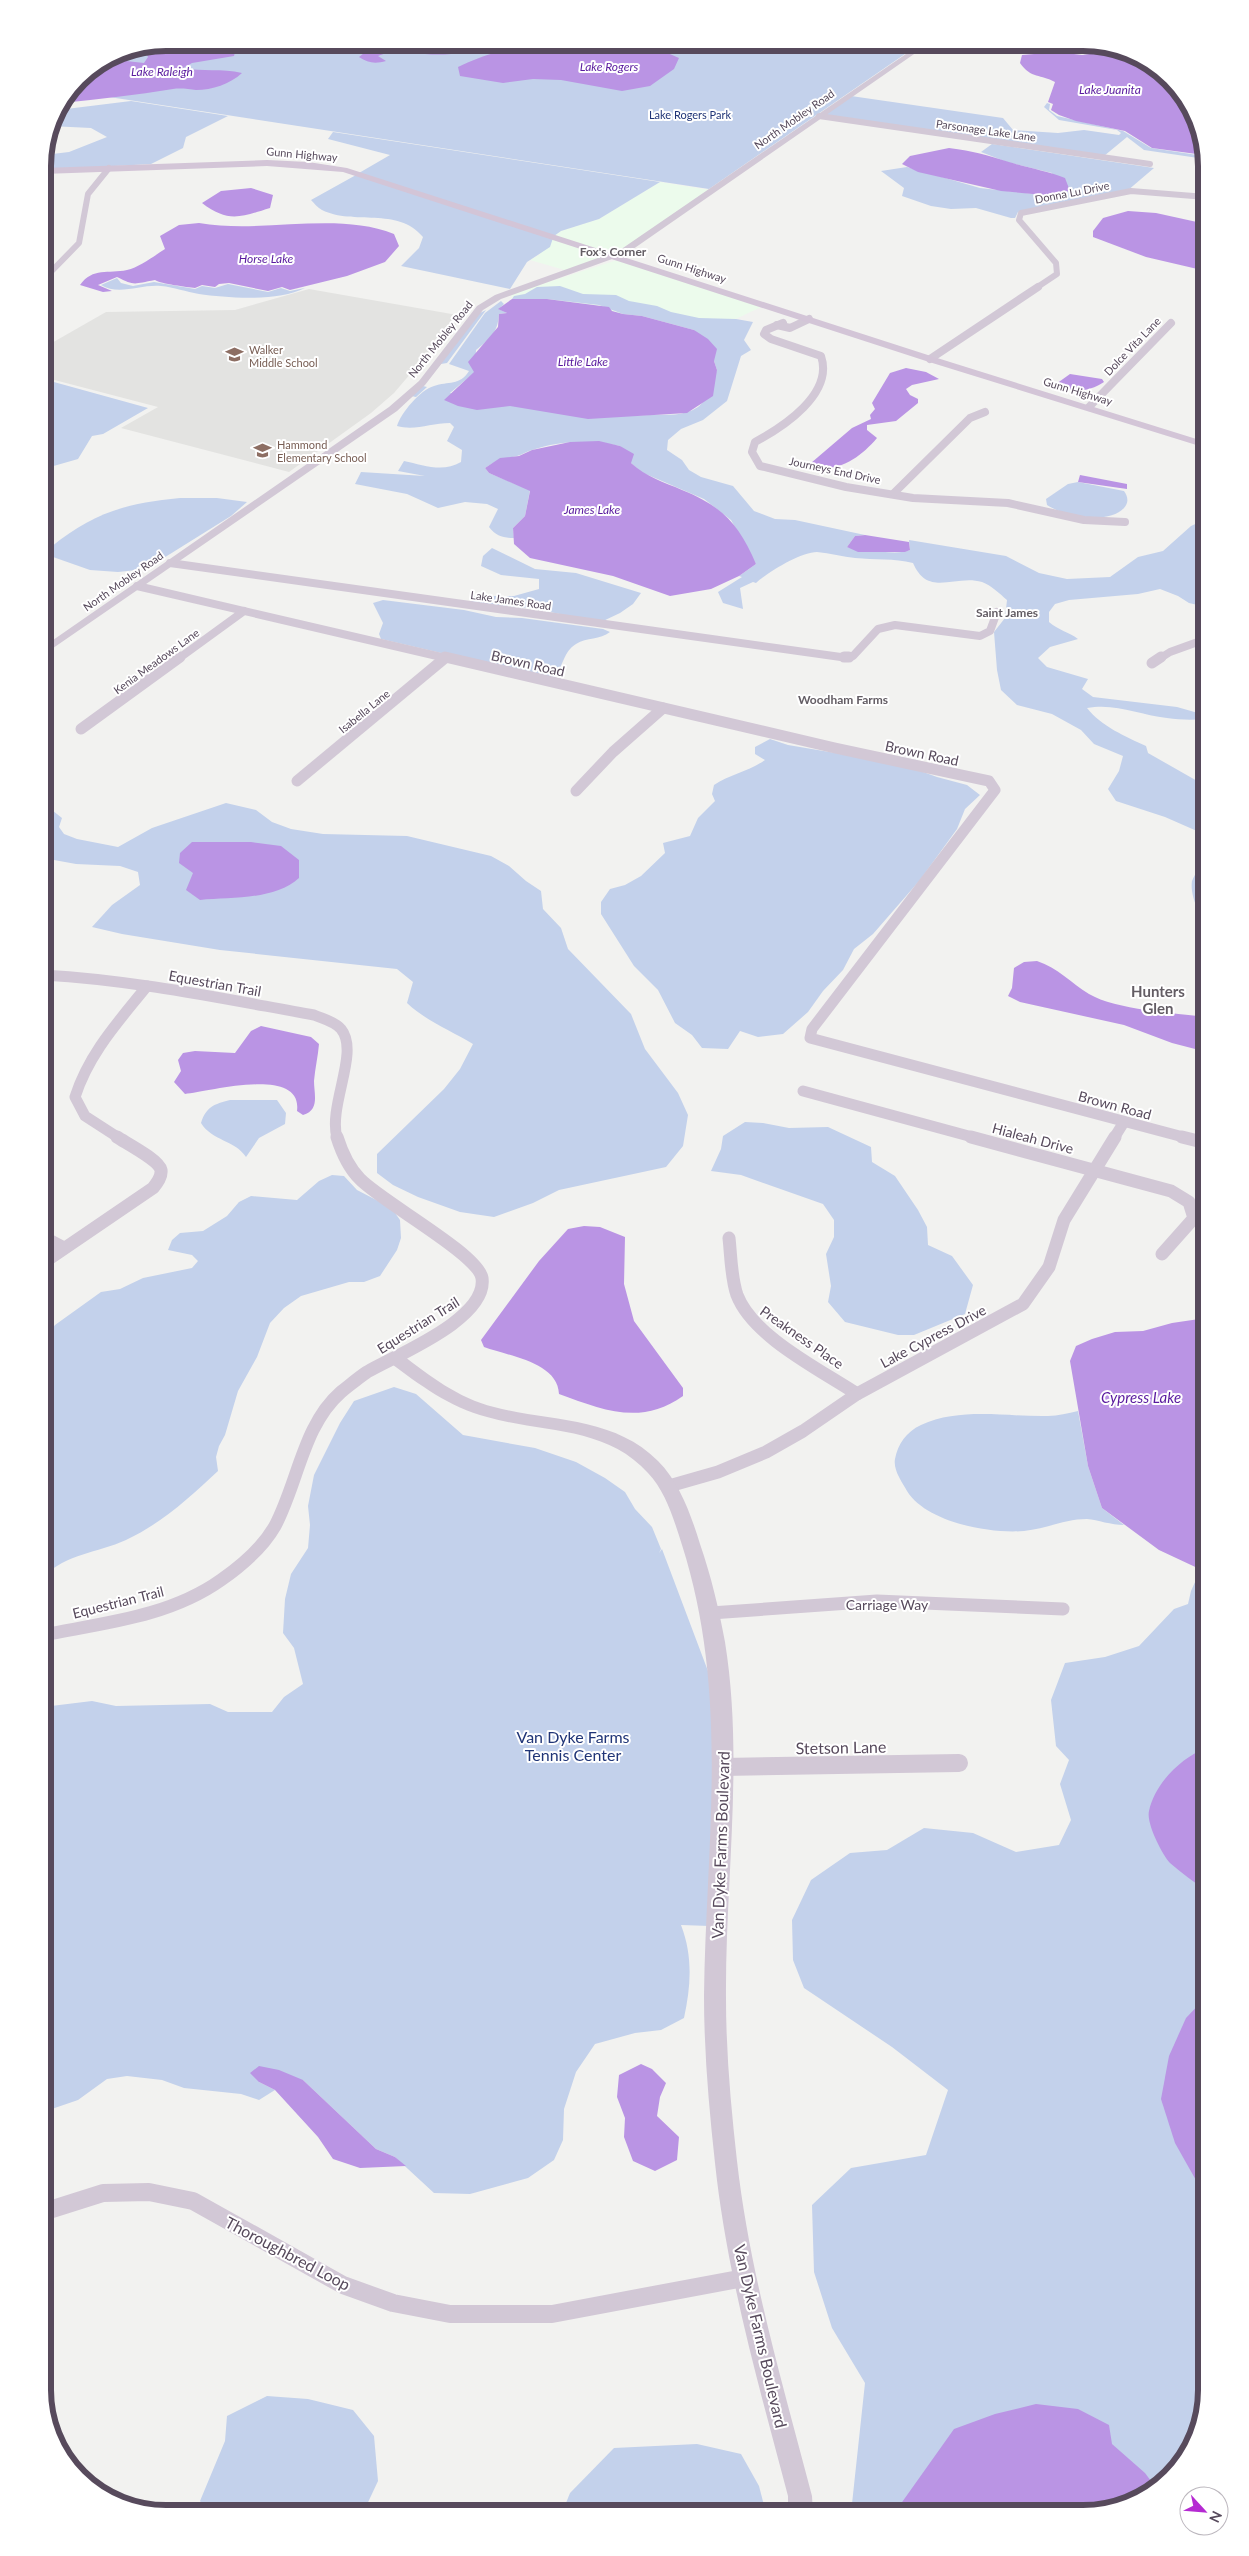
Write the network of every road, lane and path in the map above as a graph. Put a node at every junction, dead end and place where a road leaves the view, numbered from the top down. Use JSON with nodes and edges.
{"nodes":[{"id":1,"x":914,"y":51,"type":"edge"},
{"id":2,"x":820,"y":116,"type":"junction"},
{"id":3,"x":1150,"y":164,"type":"dead end"},
{"id":4,"x":109,"y":168,"type":"junction"},
{"id":5,"x":51,"y":171,"type":"edge"},
{"id":6,"x":1198,"y":194,"type":"edge"},
{"id":7,"x":615,"y":257,"type":"junction"},
{"id":8,"x":51,"y":272,"type":"edge"},
{"id":9,"x":805,"y":318,"type":"junction"},
{"id":10,"x":1171,"y":323,"type":"dead end"},
{"id":11,"x":930,"y":359,"type":"junction"},
{"id":12,"x":1088,"y":407,"type":"junction"},
{"id":13,"x":984,"y":412,"type":"dead end"},
{"id":14,"x":1198,"y":442,"type":"edge"},
{"id":15,"x":894,"y":493,"type":"junction"},
{"id":16,"x":1125,"y":522,"type":"dead end"},
{"id":17,"x":170,"y":563,"type":"junction"},
{"id":18,"x":137,"y":586,"type":"junction"},
{"id":19,"x":244,"y":611,"type":"junction"},
{"id":20,"x":997,"y":612,"type":"dead end"},
{"id":21,"x":1198,"y":643,"type":"edge"},
{"id":22,"x":51,"y":646,"type":"edge"},
{"id":23,"x":444,"y":658,"type":"junction"},
{"id":24,"x":1152,"y":663,"type":"dead end"},
{"id":25,"x":663,"y":708,"type":"junction"},
{"id":26,"x":81,"y":728,"type":"dead end"},
{"id":27,"x":297,"y":781,"type":"dead end"},
{"id":28,"x":576,"y":791,"type":"dead end"},
{"id":29,"x":51,"y":975,"type":"edge"},
{"id":30,"x":147,"y":986,"type":"junction"},
{"id":31,"x":804,"y":1091,"type":"dead end"},
{"id":32,"x":1124,"y":1122,"type":"junction"},
{"id":33,"x":1198,"y":1141,"type":"edge"},
{"id":34,"x":1096,"y":1170,"type":"junction"},
{"id":35,"x":729,"y":1238,"type":"dead end"},
{"id":36,"x":51,"y":1241,"type":"edge"},
{"id":37,"x":64,"y":1248,"type":"junction"},
{"id":38,"x":1162,"y":1254,"type":"dead end"},
{"id":39,"x":51,"y":1257,"type":"edge"},
{"id":40,"x":395,"y":1358,"type":"junction"},
{"id":41,"x":857,"y":1394,"type":"junction"},
{"id":42,"x":670,"y":1486,"type":"junction"},
{"id":43,"x":1062,"y":1609,"type":"dead end"},
{"id":44,"x":711,"y":1613,"type":"junction"},
{"id":45,"x":51,"y":1633,"type":"edge"},
{"id":46,"x":959,"y":1763,"type":"dead end"},
{"id":47,"x":723,"y":1767,"type":"junction"},
{"id":48,"x":51,"y":2209,"type":"edge"},
{"id":49,"x":744,"y":2278,"type":"junction"},
{"id":50,"x":801,"y":2505,"type":"edge"}],
"edges":[{"from":1,"to":2,"type":"street","name":"North Mobley Road"},
{"from":2,"to":3,"type":"street","name":"Parsonage Lake Lane"},
{"from":2,"to":7,"type":"street","name":"North Mobley Road"},
{"from":4,"to":5,"type":"main road","name":"Gunn Highway"},
{"from":4,"to":7,"type":"main road","name":"Gunn Highway"},
{"from":4,"to":8,"type":"street"},
{"from":6,"to":11,"type":"street","name":"Donna Lu Drive"},
{"from":7,"to":9,"type":"main road","name":"Gunn Highway"},
{"from":7,"to":17,"type":"street","name":"North Mobley Road"},
{"from":9,"to":11,"type":"main road","name":"Gunn Highway"},
{"from":9,"to":15,"type":"street","name":"Journeys End Drive"},
{"from":10,"to":12,"type":"street","name":"Dolce Vita Lane"},
{"from":11,"to":12,"type":"main road","name":"Gunn Highway"},
{"from":12,"to":14,"type":"main road","name":"Gunn Highway"},
{"from":13,"to":15,"type":"street"},
{"from":15,"to":16,"type":"street","name":"Journeys End Drive"},
{"from":17,"to":18,"type":"street","name":"North Mobley Road"},
{"from":17,"to":20,"type":"street","name":"Lake James Road"},
{"from":18,"to":19,"type":"street","name":"Brown Road"},
{"from":18,"to":22,"type":"street","name":"North Mobley Road"},
{"from":19,"to":23,"type":"street","name":"Brown Road"},
{"from":19,"to":26,"type":"street","name":"Kenia Meadows Lane"},
{"from":21,"to":24,"type":"street"},
{"from":23,"to":25,"type":"street","name":"Brown Road"},
{"from":23,"to":27,"type":"street","name":"Isabella Lane"},
{"from":25,"to":28,"type":"street"},
{"from":25,"to":32,"type":"street","name":"Brown Road"},
{"from":29,"to":30,"type":"street","name":"Equestrian Trail"},
{"from":30,"to":37,"type":"street","name":"Equestrian Trail"},
{"from":30,"to":40,"type":"street","name":"Equestrian Trail"},
{"from":31,"to":34,"type":"street","name":"Hialeah Drive"},
{"from":32,"to":33,"type":"street","name":"Brown Road"},
{"from":32,"to":34,"type":"street","name":"Lake Cypress Drive"},
{"from":34,"to":38,"type":"street","name":"Hialeah Drive"},
{"from":34,"to":41,"type":"street","name":"Lake Cypress Drive"},
{"from":35,"to":41,"type":"street","name":"Preakness Place"},
{"from":36,"to":37,"type":"street"},
{"from":37,"to":39,"type":"street","name":"Equestrian Trail"},
{"from":40,"to":42,"type":"street","name":"Van Dyke Farms Boulevard"},
{"from":40,"to":45,"type":"street","name":"Equestrian Trail"},
{"from":41,"to":42,"type":"street","name":"Lake Cypress Drive"},
{"from":42,"to":44,"type":"street","name":"Van Dyke Farms Boulevard"},
{"from":43,"to":44,"type":"street","name":"Carriage Way"},
{"from":44,"to":47,"type":"street","name":"Van Dyke Farms Boulevard"},
{"from":46,"to":47,"type":"street","name":"Stetson Lane"},
{"from":47,"to":49,"type":"street","name":"Van Dyke Farms Boulevard"},
{"from":48,"to":49,"type":"street","name":"Thoroughbred Loop"},
{"from":49,"to":50,"type":"street","name":"Van Dyke Farms Boulevard"}]}
